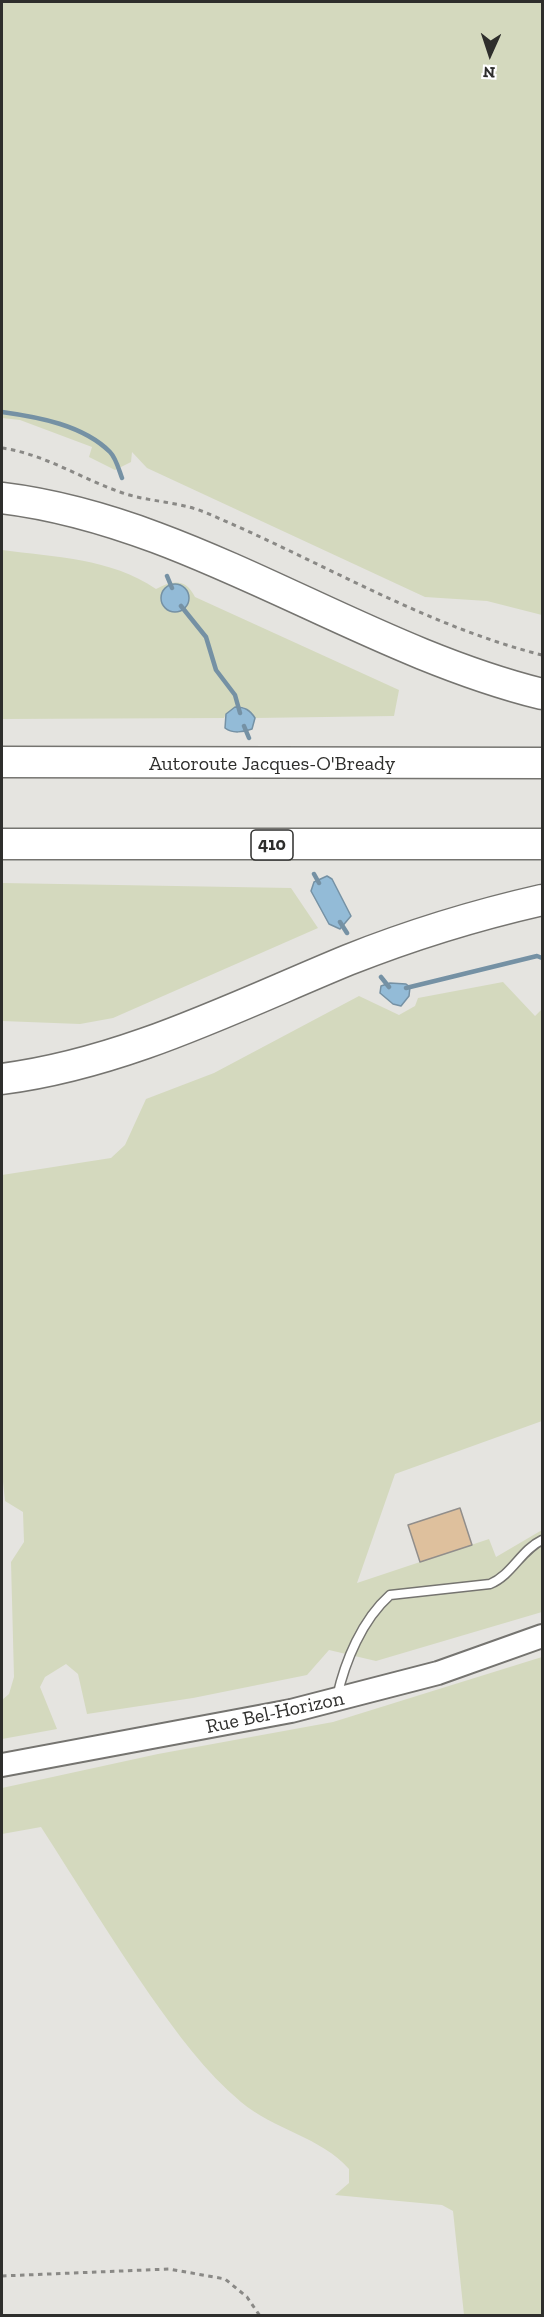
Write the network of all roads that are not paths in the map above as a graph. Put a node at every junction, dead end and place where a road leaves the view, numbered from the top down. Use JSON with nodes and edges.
{"nodes":[{"id":1,"x":2,"y":498,"type":"edge"},
{"id":2,"x":543,"y":694,"type":"edge"},
{"id":3,"x":2,"y":762,"type":"edge"},
{"id":4,"x":543,"y":763,"type":"edge"},
{"id":5,"x":2,"y":844,"type":"edge"},
{"id":6,"x":543,"y":844,"type":"edge"},
{"id":7,"x":543,"y":900,"type":"edge"},
{"id":8,"x":2,"y":1079,"type":"edge"},
{"id":9,"x":543,"y":1540,"type":"edge"},
{"id":10,"x":543,"y":1636,"type":"edge"},
{"id":11,"x":336,"y":1700,"type":"junction"},
{"id":12,"x":2,"y":1765,"type":"edge"}],
"edges":[{"from":1,"to":2,"type":"highway"},
{"from":3,"to":4,"type":"highway","name":"Autoroute Jacques-O'Bready"},
{"from":5,"to":6,"type":"highway","number":"410"},
{"from":7,"to":8,"type":"highway"},
{"from":9,"to":11,"type":"lane"},
{"from":10,"to":11,"type":"street","name":"Rue Bel-Horizon"},
{"from":11,"to":12,"type":"street","name":"Rue Bel-Horizon"}]}
